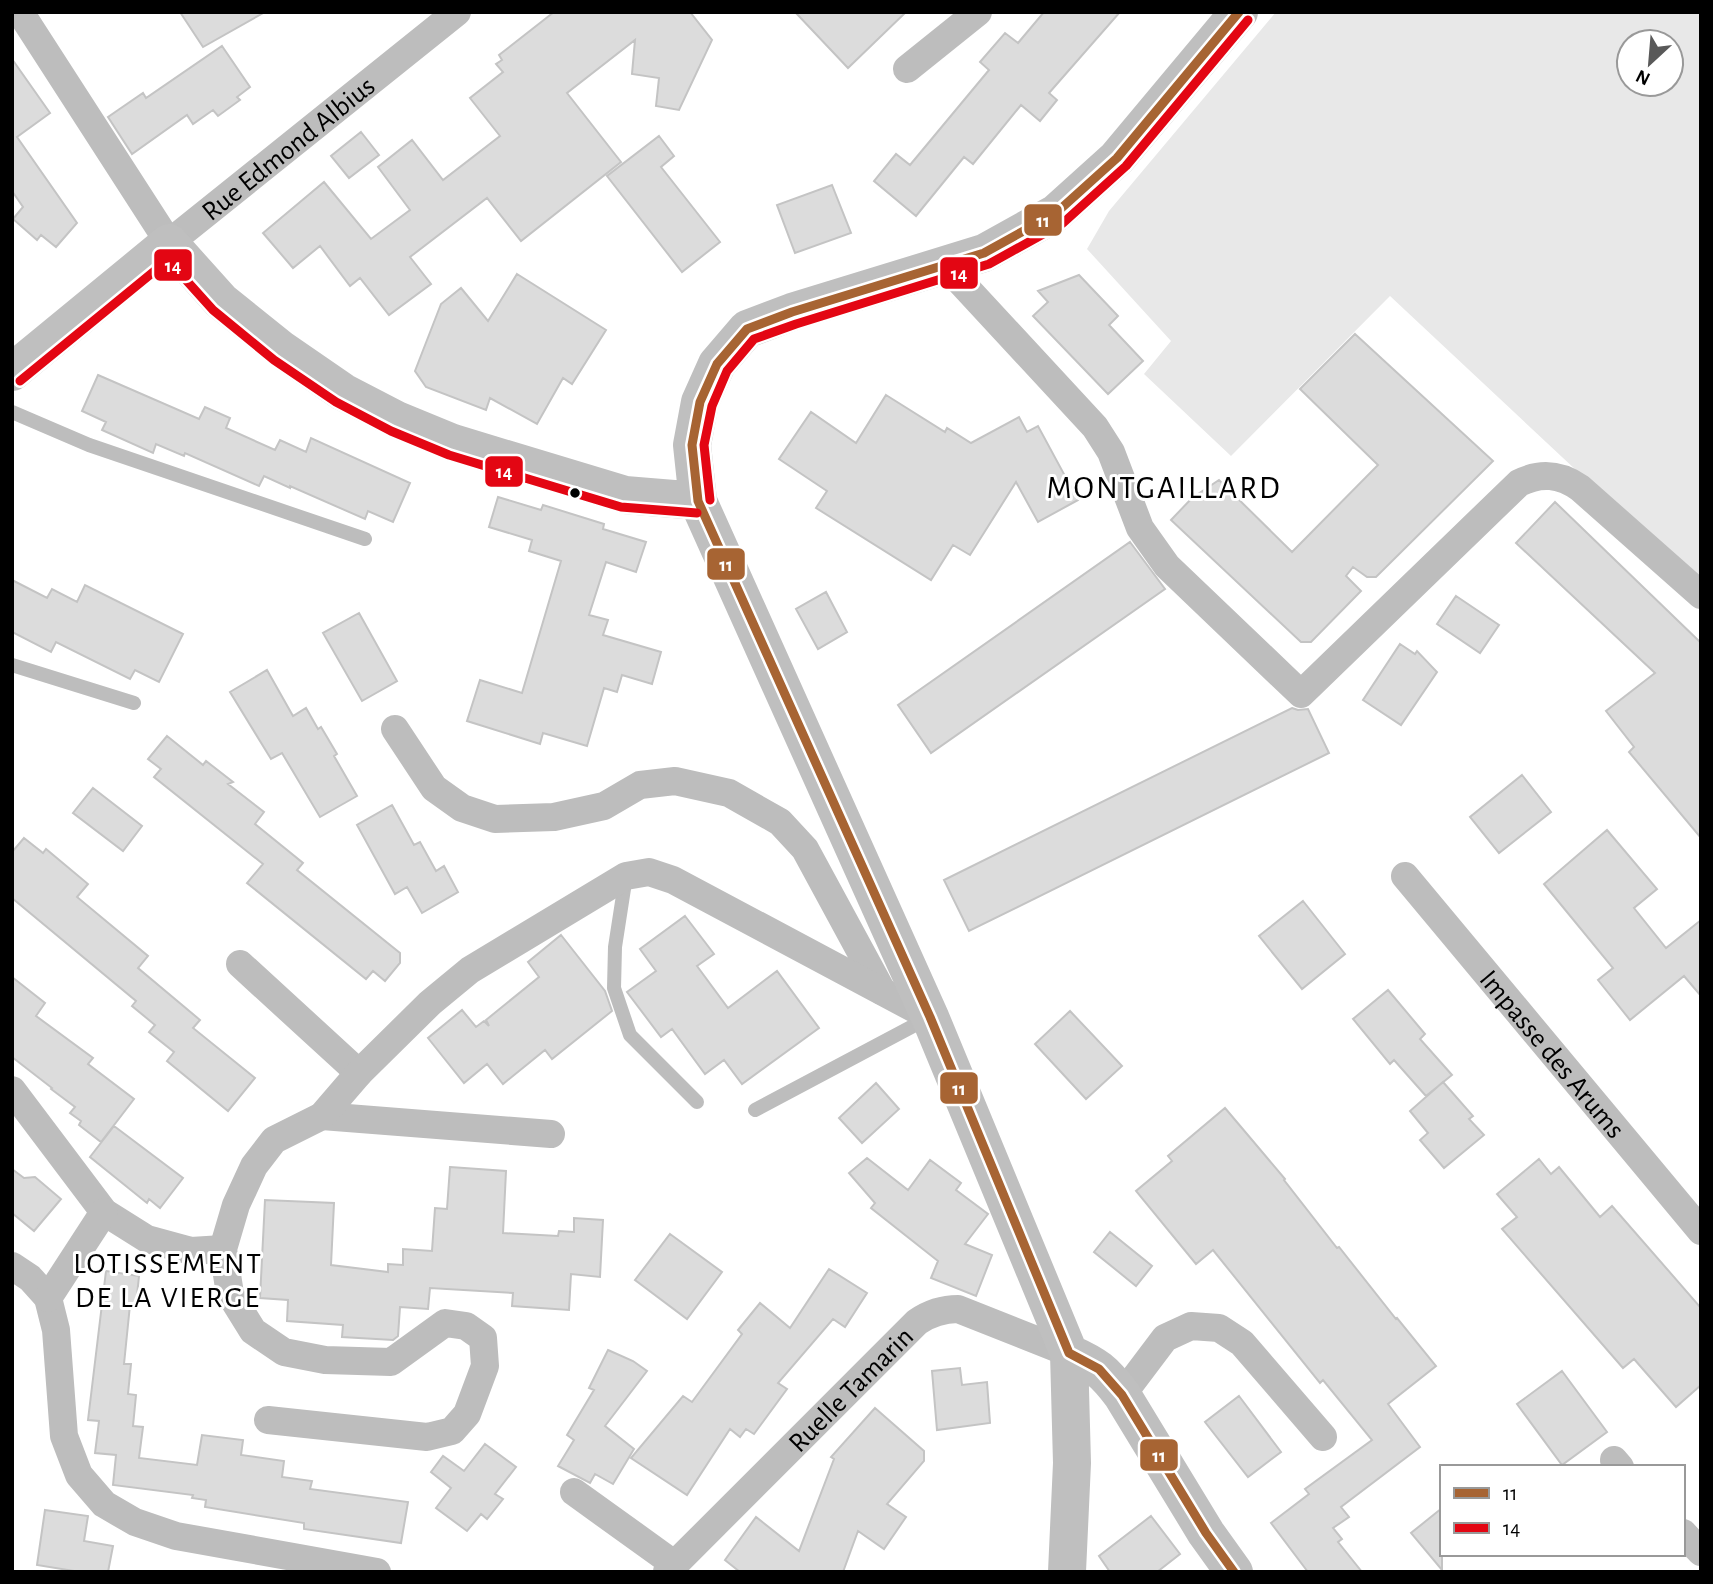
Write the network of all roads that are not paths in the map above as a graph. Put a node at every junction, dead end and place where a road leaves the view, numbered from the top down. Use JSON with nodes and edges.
{"nodes":[{"id":1,"x":20,"y":12,"type":"edge"},
{"id":2,"x":457,"y":12,"type":"edge"},
{"id":3,"x":978,"y":12,"type":"edge"},
{"id":4,"x":1239,"y":12,"type":"edge"},
{"id":5,"x":907,"y":69,"type":"dead end"},
{"id":6,"x":169,"y":243,"type":"junction"},
{"id":7,"x":945,"y":265,"type":"junction"},
{"id":8,"x":12,"y":372,"type":"edge"},
{"id":9,"x":12,"y":412,"type":"edge"},
{"id":10,"x":698,"y":501,"type":"junction"},
{"id":11,"x":365,"y":539,"type":"dead end"},
{"id":12,"x":1701,"y":596,"type":"edge"},
{"id":13,"x":12,"y":665,"type":"edge"},
{"id":14,"x":134,"y":703,"type":"dead end"},
{"id":15,"x":395,"y":729,"type":"dead end"},
{"id":16,"x":626,"y":876,"type":"junction"},
{"id":17,"x":1405,"y":876,"type":"dead end"},
{"id":18,"x":240,"y":964,"type":"dead end"},
{"id":19,"x":882,"y":991,"type":"junction"},
{"id":20,"x":930,"y":1017,"type":"junction"},
{"id":21,"x":359,"y":1073,"type":"junction"},
{"id":22,"x":12,"y":1090,"type":"edge"},
{"id":23,"x":696,"y":1102,"type":"dead end"},
{"id":24,"x":755,"y":1110,"type":"dead end"},
{"id":25,"x":322,"y":1116,"type":"junction"},
{"id":26,"x":551,"y":1134,"type":"dead end"},
{"id":27,"x":104,"y":1212,"type":"junction"},
{"id":28,"x":1701,"y":1231,"type":"edge"},
{"id":29,"x":223,"y":1249,"type":"junction"},
{"id":30,"x":12,"y":1266,"type":"edge"},
{"id":31,"x":48,"y":1298,"type":"junction"},
{"id":32,"x":1069,"y":1353,"type":"junction"},
{"id":33,"x":1122,"y":1395,"type":"junction"},
{"id":34,"x":268,"y":1420,"type":"dead end"},
{"id":35,"x":1323,"y":1437,"type":"dead end"},
{"id":36,"x":574,"y":1492,"type":"dead end"},
{"id":37,"x":1685,"y":1535,"type":"edge"},
{"id":38,"x":1701,"y":1552,"type":"edge"},
{"id":39,"x":671,"y":1568,"type":"edge"},
{"id":40,"x":377,"y":1572,"type":"edge"},
{"id":41,"x":1067,"y":1572,"type":"edge"},
{"id":42,"x":1234,"y":1572,"type":"edge"}],
"edges":[{"from":1,"to":6,"type":"street"},
{"from":2,"to":6,"type":"street","name":"Rue Edmond Albius"},
{"from":3,"to":5,"type":"street"},
{"from":4,"to":7,"type":"street"},
{"from":6,"to":8,"type":"street"},
{"from":6,"to":10,"type":"street"},
{"from":7,"to":10,"type":"street"},
{"from":7,"to":12,"type":"street"},
{"from":9,"to":11,"type":"lane"},
{"from":10,"to":20,"type":"street"},
{"from":13,"to":14,"type":"lane"},
{"from":15,"to":19,"type":"street"},
{"from":16,"to":19,"type":"street"},
{"from":16,"to":21,"type":"street"},
{"from":16,"to":23,"type":"lane"},
{"from":17,"to":28,"type":"street","name":"Impasse des Arums"},
{"from":18,"to":21,"type":"street"},
{"from":19,"to":20,"type":"street"},
{"from":20,"to":24,"type":"lane"},
{"from":20,"to":32,"type":"street"},
{"from":21,"to":25,"type":"street"},
{"from":22,"to":27,"type":"street"},
{"from":25,"to":26,"type":"street"},
{"from":25,"to":29,"type":"street"},
{"from":27,"to":29,"type":"street"},
{"from":27,"to":31,"type":"street"},
{"from":29,"to":34,"type":"street"},
{"from":30,"to":31,"type":"street"},
{"from":31,"to":40,"type":"street"},
{"from":32,"to":33,"type":"street"},
{"from":32,"to":39,"type":"street","name":"Ruelle Tamarin"},
{"from":32,"to":41,"type":"street"},
{"from":33,"to":35,"type":"street"},
{"from":33,"to":42,"type":"street"},
{"from":36,"to":39,"type":"street"},
{"from":37,"to":38,"type":"street"}]}
